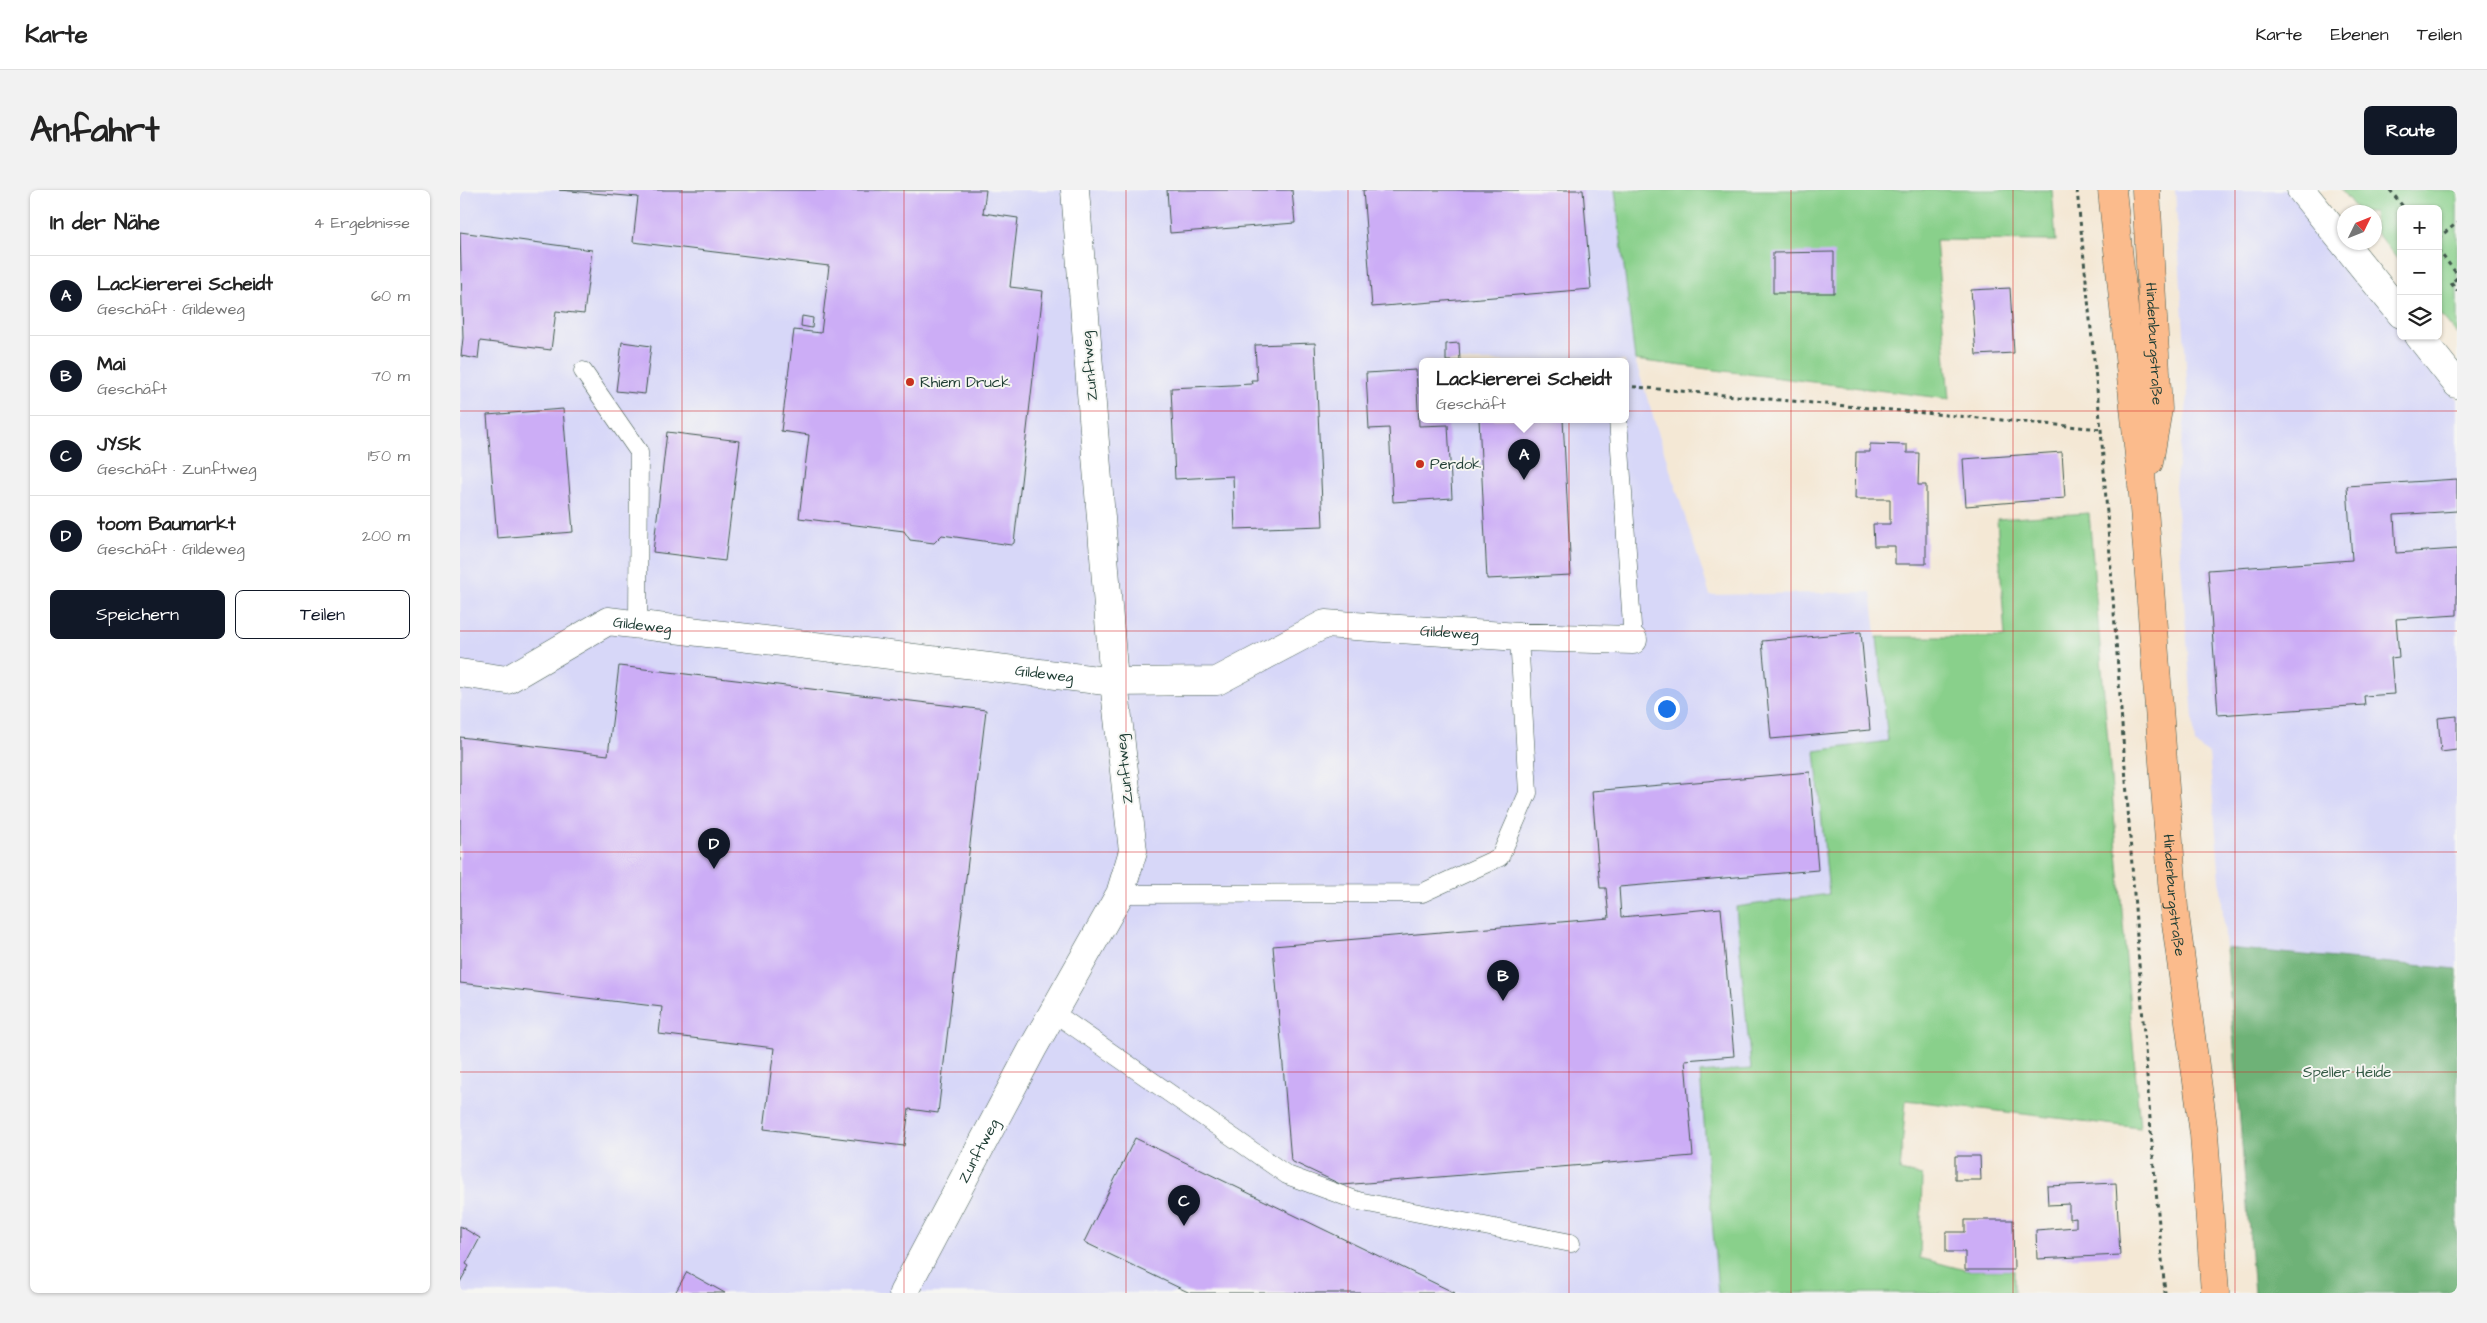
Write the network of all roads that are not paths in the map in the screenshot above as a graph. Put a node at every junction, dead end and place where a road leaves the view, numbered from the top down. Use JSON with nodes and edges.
{"nodes":[{"id":1,"x":1075,"y":190,"type":"edge"},
{"id":2,"x":2112,"y":190,"type":"edge"},
{"id":3,"x":2146,"y":190,"type":"edge"},
{"id":4,"x":2301,"y":190,"type":"edge"},
{"id":5,"x":2397,"y":309,"type":"edge"},
{"id":6,"x":2422,"y":340,"type":"edge"},
{"id":7,"x":583,"y":371,"type":"dead end"},
{"id":8,"x":2457,"y":384,"type":"edge"},
{"id":9,"x":1618,"y":423,"type":"edge"},
{"id":10,"x":2143,"y":495,"type":"junction"},
{"id":11,"x":638,"y":624,"type":"junction"},
{"id":12,"x":1519,"y":637,"type":"junction"},
{"id":13,"x":1633,"y":640,"type":"joint"},
{"id":14,"x":460,"y":673,"type":"edge"},
{"id":15,"x":1114,"y":682,"type":"junction"},
{"id":16,"x":1120,"y":894,"type":"junction"},
{"id":17,"x":1053,"y":1012,"type":"junction"},
{"id":18,"x":1571,"y":1244,"type":"dead end"},
{"id":19,"x":903,"y":1293,"type":"edge"},
{"id":20,"x":2215,"y":1293,"type":"edge"}],
"edges":[{"from":1,"to":15,"type":"street","name":"Zunftweg"},
{"from":2,"to":10,"type":"main road","name":"Hindenburgstraße"},
{"from":3,"to":10,"type":"main road","name":"Hindenburgstraße"},
{"from":4,"to":5,"type":"street"},
{"from":6,"to":8,"type":"street"},
{"from":7,"to":11,"type":"lane"},
{"from":9,"to":13,"type":"lane"},
{"from":10,"to":20,"type":"main road","name":"Hindenburgstraße"},
{"from":11,"to":14,"type":"street","name":"Gildeweg"},
{"from":11,"to":15,"type":"street","name":"Gildeweg"},
{"from":12,"to":13,"type":"street","name":"Gildeweg"},
{"from":12,"to":15,"type":"street","name":"Gildeweg"},
{"from":12,"to":16,"type":"lane"},
{"from":15,"to":16,"type":"street","name":"Zunftweg"},
{"from":16,"to":17,"type":"street","name":"Zunftweg"},
{"from":17,"to":18,"type":"lane"},
{"from":17,"to":19,"type":"street","name":"Zunftweg"}]}
